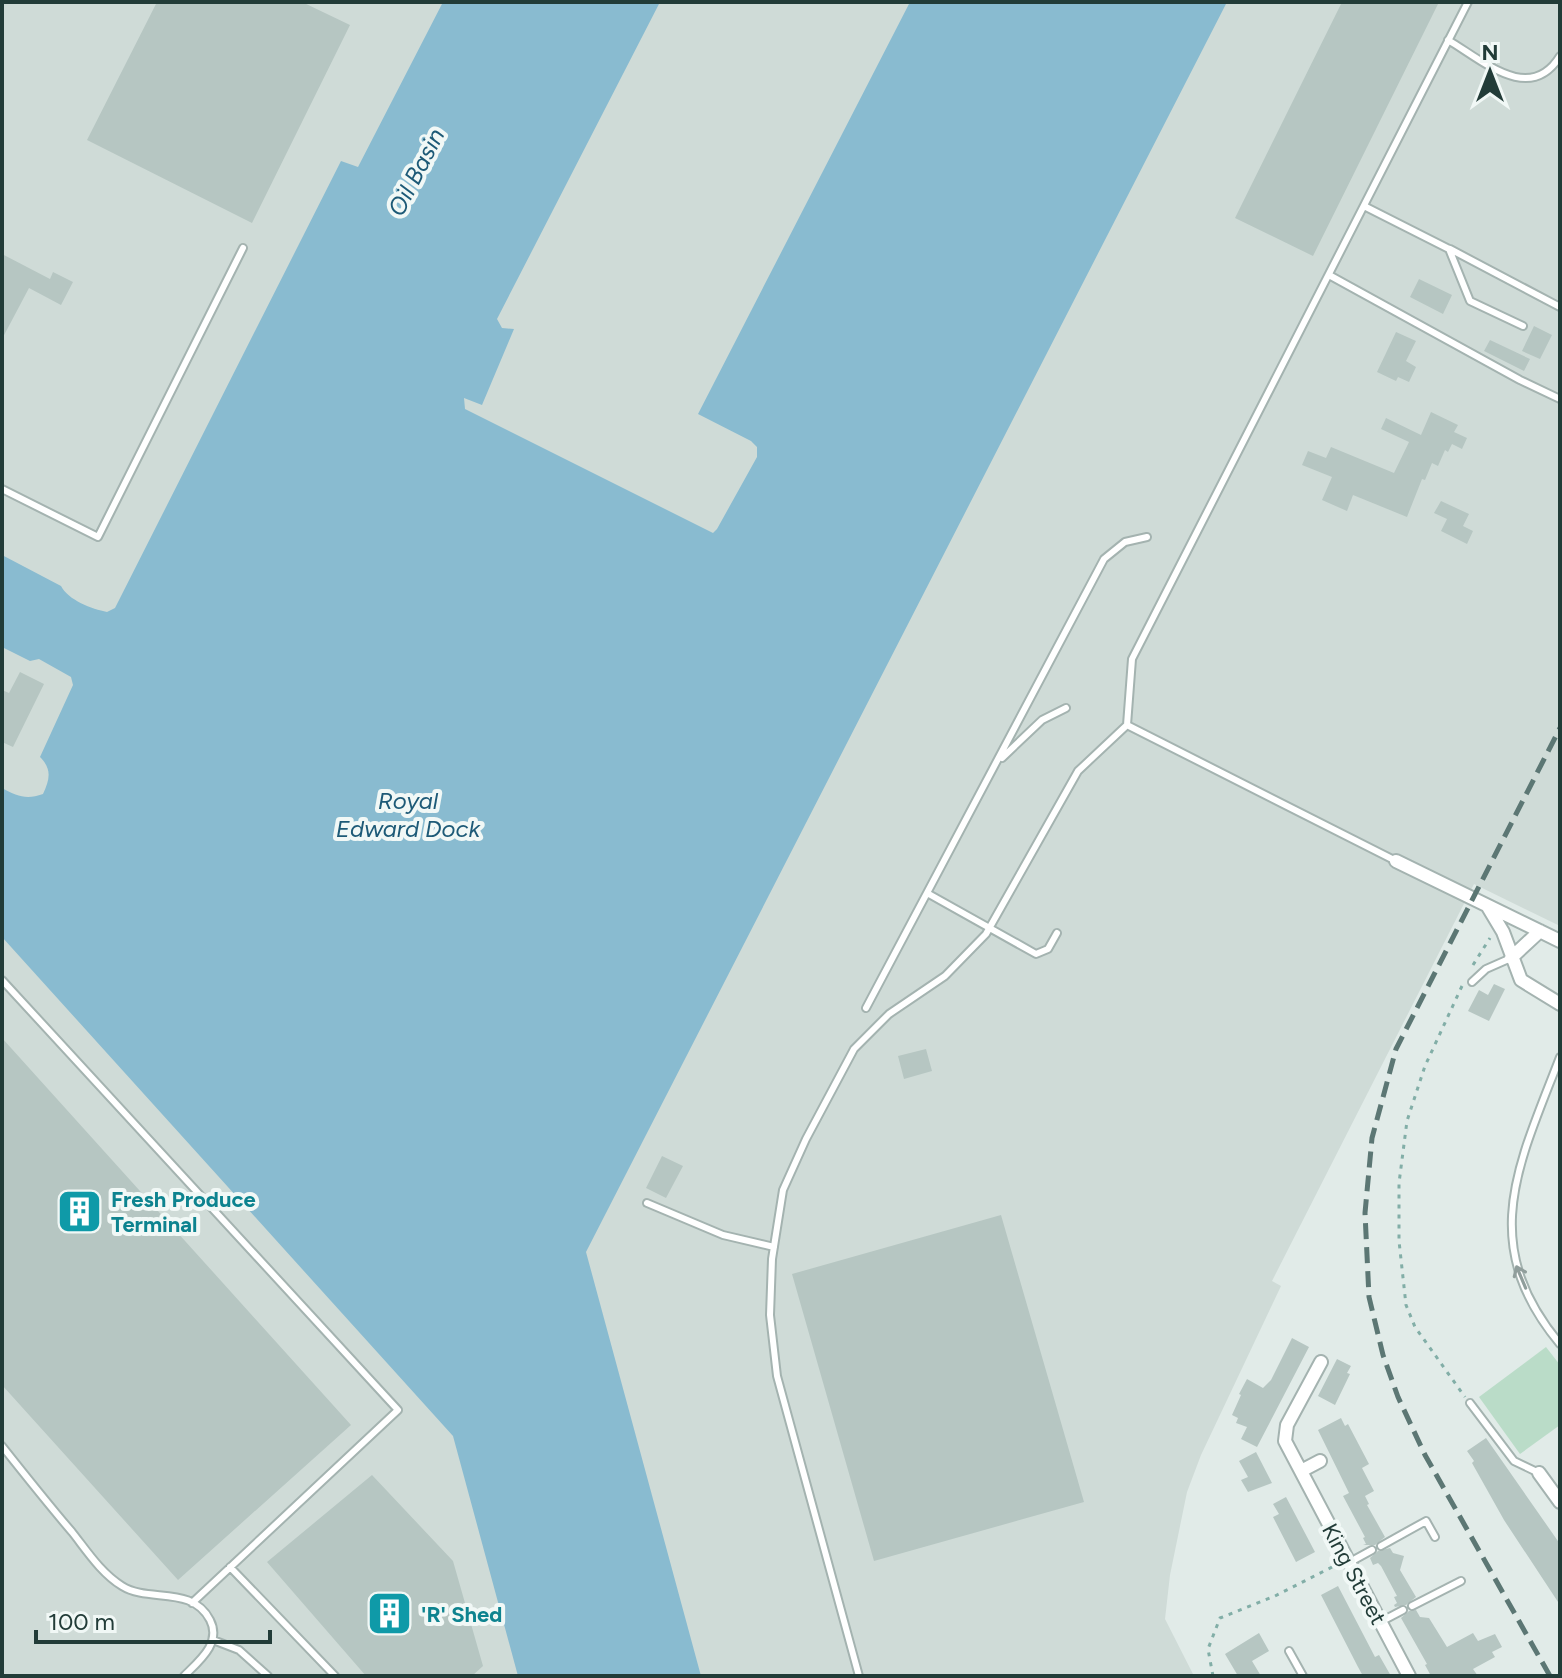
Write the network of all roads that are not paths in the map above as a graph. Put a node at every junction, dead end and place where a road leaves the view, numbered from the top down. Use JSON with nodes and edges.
{"nodes":[{"id":1,"x":1468,"y":2,"type":"edge"},
{"id":2,"x":1448,"y":40,"type":"junction"},
{"id":3,"x":1560,"y":56,"type":"edge"},
{"id":4,"x":1364,"y":206,"type":"junction"},
{"id":5,"x":243,"y":248,"type":"dead end"},
{"id":6,"x":1449,"y":249,"type":"junction"},
{"id":7,"x":1329,"y":275,"type":"junction"},
{"id":8,"x":1560,"y":307,"type":"edge"},
{"id":9,"x":1523,"y":326,"type":"dead end"},
{"id":10,"x":1560,"y":399,"type":"edge"},
{"id":11,"x":2,"y":489,"type":"edge"},
{"id":12,"x":1147,"y":537,"type":"dead end"},
{"id":13,"x":1066,"y":708,"type":"dead end"},
{"id":14,"x":1127,"y":725,"type":"junction"},
{"id":15,"x":996,"y":763,"type":"junction"},
{"id":16,"x":1396,"y":861,"type":"joint"},
{"id":17,"x":927,"y":893,"type":"junction"},
{"id":18,"x":1488,"y":907,"type":"junction"},
{"id":19,"x":990,"y":928,"type":"junction"},
{"id":20,"x":1540,"y":931,"type":"junction"},
{"id":21,"x":1057,"y":933,"type":"dead end"},
{"id":22,"x":1560,"y":941,"type":"edge"},
{"id":23,"x":1511,"y":958,"type":"junction"},
{"id":24,"x":2,"y":980,"type":"edge"},
{"id":25,"x":1468,"y":982,"type":"road end"},
{"id":26,"x":1560,"y":1004,"type":"edge"},
{"id":27,"x":866,"y":1008,"type":"dead end"},
{"id":28,"x":1560,"y":1057,"type":"edge"},
{"id":29,"x":647,"y":1203,"type":"dead end"},
{"id":30,"x":774,"y":1247,"type":"junction"},
{"id":31,"x":1560,"y":1344,"type":"edge"},
{"id":32,"x":1321,"y":1362,"type":"dead end"},
{"id":33,"x":1470,"y":1403,"type":"road end"},
{"id":34,"x":2,"y":1446,"type":"edge"},
{"id":35,"x":1320,"y":1461,"type":"dead end"},
{"id":36,"x":1301,"y":1471,"type":"junction"},
{"id":37,"x":1539,"y":1473,"type":"joint"},
{"id":38,"x":1560,"y":1502,"type":"edge"},
{"id":39,"x":1435,"y":1537,"type":"dead end"},
{"id":40,"x":1381,"y":1546,"type":"dead end"},
{"id":41,"x":1372,"y":1550,"type":"dead end"},
{"id":42,"x":1348,"y":1562,"type":"junction"},
{"id":43,"x":230,"y":1567,"type":"junction"},
{"id":44,"x":1461,"y":1581,"type":"dead end"},
{"id":45,"x":192,"y":1603,"type":"junction"},
{"id":46,"x":1412,"y":1606,"type":"dead end"},
{"id":47,"x":1403,"y":1610,"type":"dead end"},
{"id":48,"x":1380,"y":1622,"type":"junction"},
{"id":49,"x":212,"y":1643,"type":"junction"},
{"id":50,"x":1289,"y":1651,"type":"dead end"},
{"id":51,"x":184,"y":1676,"type":"edge"},
{"id":52,"x":268,"y":1676,"type":"edge"},
{"id":53,"x":335,"y":1676,"type":"edge"},
{"id":54,"x":859,"y":1676,"type":"edge"},
{"id":55,"x":1303,"y":1676,"type":"edge"},
{"id":56,"x":1409,"y":1676,"type":"edge"}],
"edges":[{"from":1,"to":2,"type":"lane"},
{"from":2,"to":3,"type":"lane"},
{"from":2,"to":4,"type":"lane"},
{"from":4,"to":6,"type":"lane"},
{"from":4,"to":7,"type":"lane"},
{"from":5,"to":11,"type":"lane"},
{"from":6,"to":8,"type":"lane"},
{"from":6,"to":9,"type":"lane"},
{"from":7,"to":10,"type":"lane"},
{"from":7,"to":14,"type":"lane"},
{"from":12,"to":15,"type":"lane"},
{"from":13,"to":15,"type":"lane"},
{"from":14,"to":16,"type":"lane"},
{"from":14,"to":19,"type":"lane"},
{"from":15,"to":17,"type":"lane"},
{"from":16,"to":18,"type":"street"},
{"from":17,"to":19,"type":"lane"},
{"from":17,"to":27,"type":"lane"},
{"from":18,"to":20,"type":"street"},
{"from":18,"to":23,"type":"street"},
{"from":19,"to":21,"type":"lane"},
{"from":19,"to":30,"type":"lane"},
{"from":20,"to":22,"type":"street"},
{"from":20,"to":23,"type":"street"},
{"from":23,"to":25,"type":"lane"},
{"from":23,"to":26,"type":"street"},
{"from":24,"to":43,"type":"lane"},
{"from":31,"to":28,"type":"lane","one_way":true},
{"from":29,"to":30,"type":"lane"},
{"from":30,"to":54,"type":"lane"},
{"from":32,"to":36,"type":"street","name":"King Street"},
{"from":33,"to":37,"type":"lane"},
{"from":34,"to":45,"type":"lane"},
{"from":35,"to":36,"type":"street"},
{"from":36,"to":42,"type":"street","name":"King Street"},
{"from":37,"to":38,"type":"street"},
{"from":39,"to":40,"type":"lane"},
{"from":41,"to":42,"type":"lane"},
{"from":42,"to":48,"type":"street","name":"King Street"},
{"from":43,"to":45,"type":"lane"},
{"from":43,"to":53,"type":"lane"},
{"from":44,"to":46,"type":"lane"},
{"from":45,"to":49,"type":"lane"},
{"from":47,"to":48,"type":"lane"},
{"from":48,"to":56,"type":"street","name":"King Street"},
{"from":49,"to":51,"type":"lane"},
{"from":49,"to":52,"type":"lane"},
{"from":50,"to":55,"type":"lane"}]}
